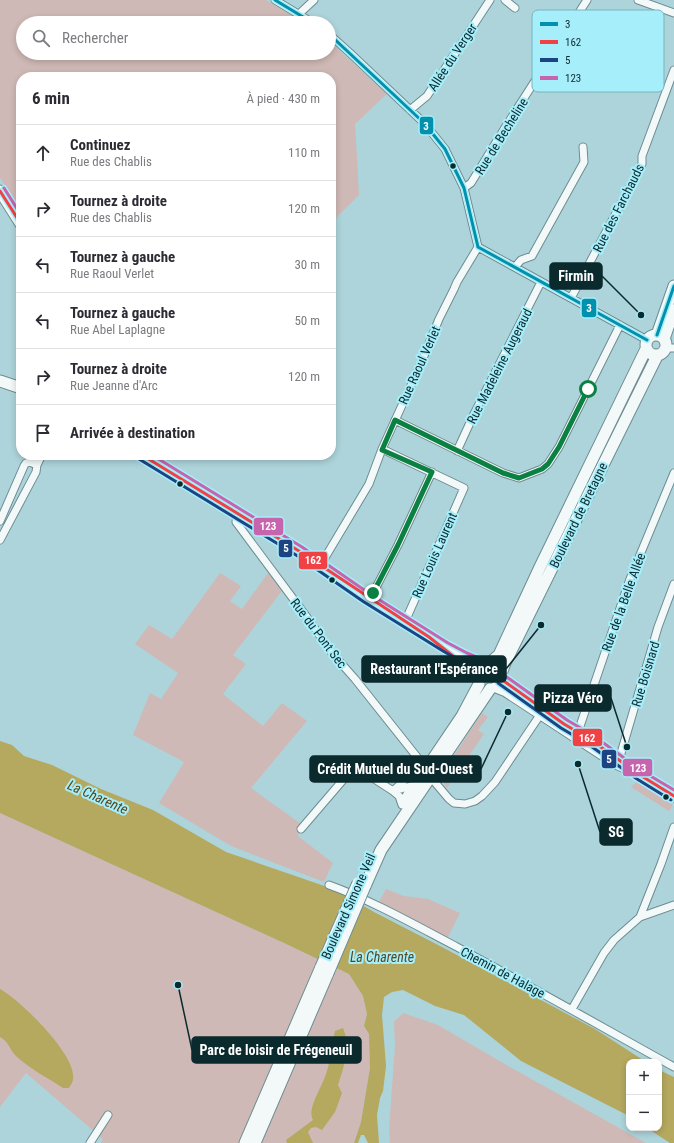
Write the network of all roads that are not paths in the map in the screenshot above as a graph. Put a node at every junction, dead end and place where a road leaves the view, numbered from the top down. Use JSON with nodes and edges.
{"nodes":[{"id":1,"x":275,"y":0,"type":"edge"},
{"id":2,"x":314,"y":0,"type":"edge"},
{"id":3,"x":490,"y":0,"type":"edge"},
{"id":4,"x":505,"y":0,"type":"edge"},
{"id":5,"x":587,"y":0,"type":"edge"},
{"id":6,"x":638,"y":0,"type":"edge"},
{"id":7,"x":516,"y":8,"type":"dead end"},
{"id":8,"x":581,"y":10,"type":"edge"},
{"id":9,"x":674,"y":13,"type":"edge"},
{"id":10,"x":300,"y":14,"type":"junction"},
{"id":11,"x":303,"y":16,"type":"edge"},
{"id":12,"x":336,"y":39,"type":"edge"},
{"id":13,"x":674,"y":70,"type":"edge"},
{"id":14,"x":532,"y":86,"type":"edge"},
{"id":15,"x":410,"y":110,"type":"junction"},
{"id":16,"x":583,"y":147,"type":"dead end"},
{"id":17,"x":464,"y":188,"type":"junction"},
{"id":18,"x":0,"y":191,"type":"edge"},
{"id":19,"x":16,"y":216,"type":"edge"},
{"id":20,"x":478,"y":246,"type":"junction"},
{"id":21,"x":515,"y":267,"type":"junction"},
{"id":22,"x":542,"y":282,"type":"junction"},
{"id":23,"x":674,"y":286,"type":"edge"},
{"id":24,"x":571,"y":298,"type":"junction"},
{"id":25,"x":674,"y":310,"type":"edge"},
{"id":26,"x":620,"y":325,"type":"junction"},
{"id":27,"x":659,"y":343,"type":"edge"},
{"id":28,"x":0,"y":381,"type":"edge"},
{"id":29,"x":16,"y":386,"type":"edge"},
{"id":30,"x":395,"y":420,"type":"junction"},
{"id":31,"x":382,"y":450,"type":"junction"},
{"id":32,"x":457,"y":451,"type":"junction"},
{"id":33,"x":40,"y":460,"type":"edge"},
{"id":34,"x":150,"y":460,"type":"edge"},
{"id":35,"x":37,"y":465,"type":"junction"},
{"id":36,"x":432,"y":472,"type":"junction"},
{"id":37,"x":674,"y":473,"type":"edge"},
{"id":38,"x":237,"y":513,"type":"junction"},
{"id":39,"x":0,"y":521,"type":"edge"},
{"id":40,"x":0,"y":540,"type":"edge"},
{"id":41,"x":320,"y":566,"type":"junction"},
{"id":42,"x":674,"y":584,"type":"edge"},
{"id":43,"x":370,"y":599,"type":"junction"},
{"id":44,"x":403,"y":621,"type":"junction"},
{"id":45,"x":429,"y":637,"type":"junction"},
{"id":46,"x":486,"y":666,"type":"junction"},
{"id":47,"x":478,"y":680,"type":"junction"},
{"id":48,"x":497,"y":682,"type":"junction"},
{"id":49,"x":545,"y":714,"type":"junction"},
{"id":50,"x":578,"y":732,"type":"junction"},
{"id":51,"x":617,"y":761,"type":"junction"},
{"id":52,"x":425,"y":763,"type":"junction"},
{"id":53,"x":430,"y":777,"type":"junction"},
{"id":54,"x":415,"y":785,"type":"junction"},
{"id":55,"x":393,"y":791,"type":"junction"},
{"id":56,"x":674,"y":796,"type":"edge"},
{"id":57,"x":402,"y":804,"type":"junction"},
{"id":58,"x":674,"y":827,"type":"edge"},
{"id":59,"x":301,"y":829,"type":"dead end"},
{"id":60,"x":362,"y":884,"type":"junction"},
{"id":61,"x":329,"y":885,"type":"dead end"},
{"id":62,"x":674,"y":905,"type":"edge"},
{"id":63,"x":640,"y":917,"type":"junction"},
{"id":64,"x":324,"y":970,"type":"junction"},
{"id":65,"x":572,"y":1009,"type":"junction"},
{"id":66,"x":674,"y":1067,"type":"edge"},
{"id":67,"x":108,"y":1115,"type":"dead end"},
{"id":68,"x":90,"y":1143,"type":"edge"},
{"id":69,"x":245,"y":1143,"type":"edge"},
{"id":70,"x":255,"y":1143,"type":"edge"}],
"edges":[{"from":1,"to":10,"type":"street"},
{"from":2,"to":10,"type":"street"},
{"from":3,"to":15,"type":"street","name":"Allée du Verger"},
{"from":4,"to":7,"type":"street"},
{"from":5,"to":8,"type":"street","name":"Rue de Becheline"},
{"from":6,"to":9,"type":"street"},
{"from":10,"to":11,"type":"street"},
{"from":12,"to":15,"type":"street"},
{"from":13,"to":24,"type":"street","name":"Rue des Farchauds"},
{"from":14,"to":17,"type":"street","name":"Rue de Becheline"},
{"from":15,"to":17,"type":"street"},
{"from":16,"to":21,"type":"street"},
{"from":17,"to":20,"type":"street"},
{"from":18,"to":19,"type":"main road"},
{"from":20,"to":21,"type":"street"},
{"from":20,"to":30,"type":"street","name":"Rue Raoul Verlet"},
{"from":21,"to":22,"type":"street"},
{"from":22,"to":24,"type":"street"},
{"from":22,"to":32,"type":"street","name":"Rue Madeleine Augeraud"},
{"from":23,"to":27,"type":"main road","name":"Boulevard de Bretagne"},
{"from":24,"to":26,"type":"street"},
{"from":25,"to":27,"type":"main road","name":"Boulevard de Bretagne"},
{"from":26,"to":27,"type":"street"},
{"from":26,"to":32,"type":"street"},
{"from":27,"to":46,"type":"main road","name":"Boulevard de Bretagne"},
{"from":27,"to":48,"type":"main road","name":"Boulevard de Bretagne"},
{"from":28,"to":29,"type":"main road"},
{"from":30,"to":31,"type":"street","name":"Rue Raoul Verlet"},
{"from":30,"to":32,"type":"street"},
{"from":31,"to":36,"type":"street"},
{"from":31,"to":41,"type":"street","name":"Rue Raoul Verlet"},
{"from":33,"to":35,"type":"street"},
{"from":34,"to":38,"type":"main road"},
{"from":35,"to":39,"type":"street"},
{"from":35,"to":40,"type":"street"},
{"from":36,"to":43,"type":"street"},
{"from":36,"to":44,"type":"street","name":"Rue Louis Laurent"},
{"from":37,"to":50,"type":"street","name":"Rue de la Belle Allée"},
{"from":38,"to":41,"type":"main road"},
{"from":38,"to":52,"type":"street","name":"Rue du Pont Sec"},
{"from":41,"to":43,"type":"main road"},
{"from":42,"to":51,"type":"street","name":"Rue Boisnard"},
{"from":43,"to":44,"type":"main road"},
{"from":44,"to":45,"type":"main road"},
{"from":45,"to":46,"type":"main road"},
{"from":45,"to":47,"type":"main road"},
{"from":46,"to":47,"type":"main road"},
{"from":46,"to":48,"type":"main road"},
{"from":47,"to":48,"type":"main road"},
{"from":47,"to":52,"type":"main road","name":"Boulevard Simone Veil"},
{"from":48,"to":49,"type":"main road"},
{"from":48,"to":53,"type":"main road","name":"Boulevard Simone Veil"},
{"from":49,"to":50,"type":"main road"},
{"from":49,"to":51,"type":"main road"},
{"from":49,"to":53,"type":"street"},
{"from":50,"to":51,"type":"main road"},
{"from":51,"to":56,"type":"main road"},
{"from":52,"to":54,"type":"main road","name":"Boulevard Simone Veil"},
{"from":52,"to":55,"type":"street"},
{"from":53,"to":60,"type":"main road","name":"Boulevard Simone Veil"},
{"from":54,"to":55,"type":"street"},
{"from":54,"to":57,"type":"main road","name":"Boulevard Simone Veil"},
{"from":55,"to":57,"type":"street"},
{"from":55,"to":59,"type":"street"},
{"from":57,"to":60,"type":"main road","name":"Boulevard Simone Veil"},
{"from":58,"to":63,"type":"street"},
{"from":60,"to":64,"type":"main road","name":"Boulevard Simone Veil","bridge":true},
{"from":61,"to":65,"type":"street","name":"Chemin de Halage"},
{"from":62,"to":63,"type":"street"},
{"from":63,"to":65,"type":"street"},
{"from":64,"to":69,"type":"main road","name":"Boulevard Simone Veil"},
{"from":64,"to":70,"type":"main road","name":"Boulevard Simone Veil"},
{"from":65,"to":66,"type":"street","name":"Chemin de Halage"},
{"from":67,"to":68,"type":"street"}]}
